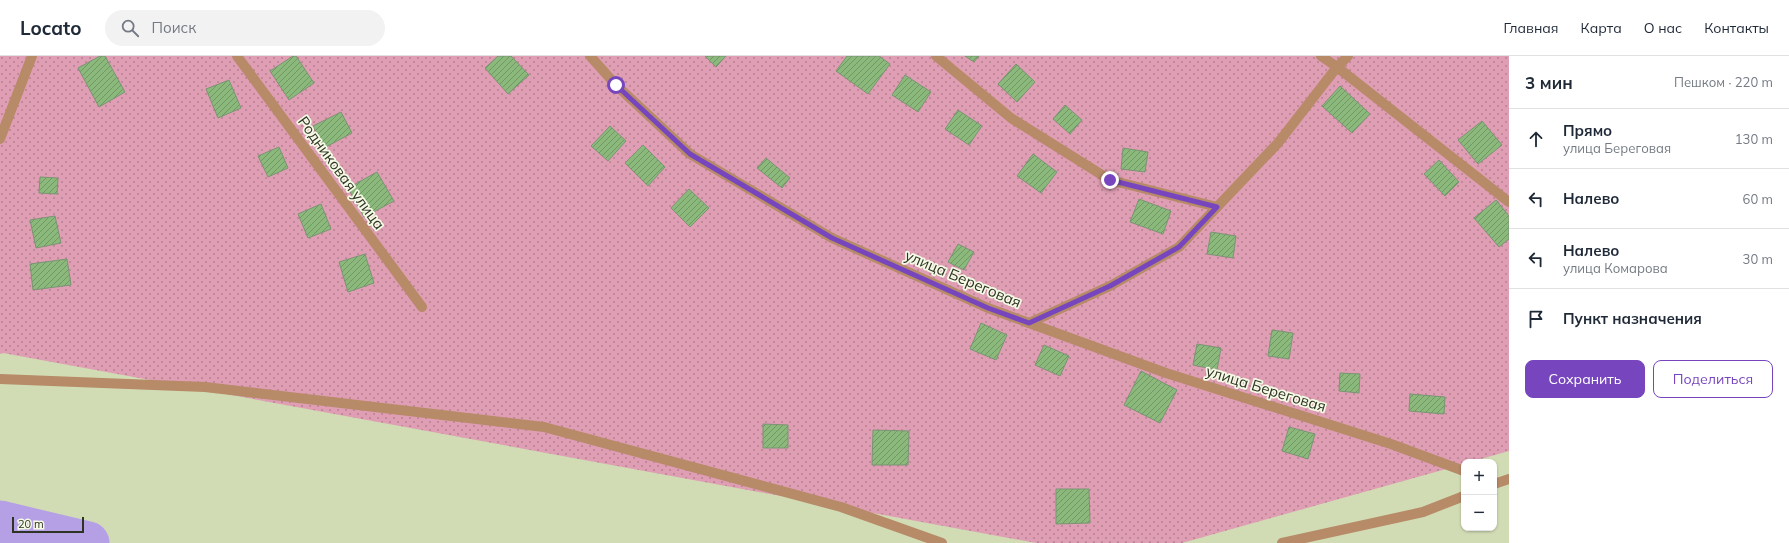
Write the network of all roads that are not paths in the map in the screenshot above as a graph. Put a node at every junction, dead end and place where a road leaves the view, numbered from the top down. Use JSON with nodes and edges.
{"nodes":[{"id":1,"x":32,"y":56,"type":"edge"},
{"id":2,"x":237,"y":56,"type":"edge"},
{"id":3,"x":590,"y":56,"type":"edge"},
{"id":4,"x":936,"y":56,"type":"edge"},
{"id":5,"x":1321,"y":56,"type":"edge"},
{"id":6,"x":1348,"y":56,"type":"edge"},
{"id":7,"x":1337,"y":67,"type":"junction"},
{"id":8,"x":0,"y":139,"type":"edge"},
{"id":9,"x":1509,"y":202,"type":"edge"},
{"id":10,"x":1217,"y":207,"type":"junction"},
{"id":11,"x":422,"y":307,"type":"dead end"},
{"id":12,"x":1029,"y":323,"type":"junction"},
{"id":13,"x":0,"y":379,"type":"edge"},
{"id":14,"x":1461,"y":470,"type":"edge"},
{"id":15,"x":1509,"y":478,"type":"edge"},
{"id":16,"x":1497,"y":482,"type":"edge"},
{"id":17,"x":1461,"y":497,"type":"edge"},
{"id":18,"x":942,"y":543,"type":"edge"},
{"id":19,"x":1282,"y":543,"type":"edge"}],
"edges":[{"from":1,"to":8,"type":"street"},
{"from":2,"to":11,"type":"street","name":"Родниковая улица"},
{"from":3,"to":12,"type":"street","name":"улица Береговая"},
{"from":4,"to":10,"type":"street"},
{"from":5,"to":7,"type":"street"},
{"from":6,"to":7,"type":"street"},
{"from":7,"to":9,"type":"street"},
{"from":7,"to":10,"type":"street"},
{"from":10,"to":12,"type":"street"},
{"from":12,"to":14,"type":"street","name":"улица Береговая"},
{"from":13,"to":18,"type":"street"},
{"from":15,"to":16,"type":"street"},
{"from":17,"to":19,"type":"street"}]}
